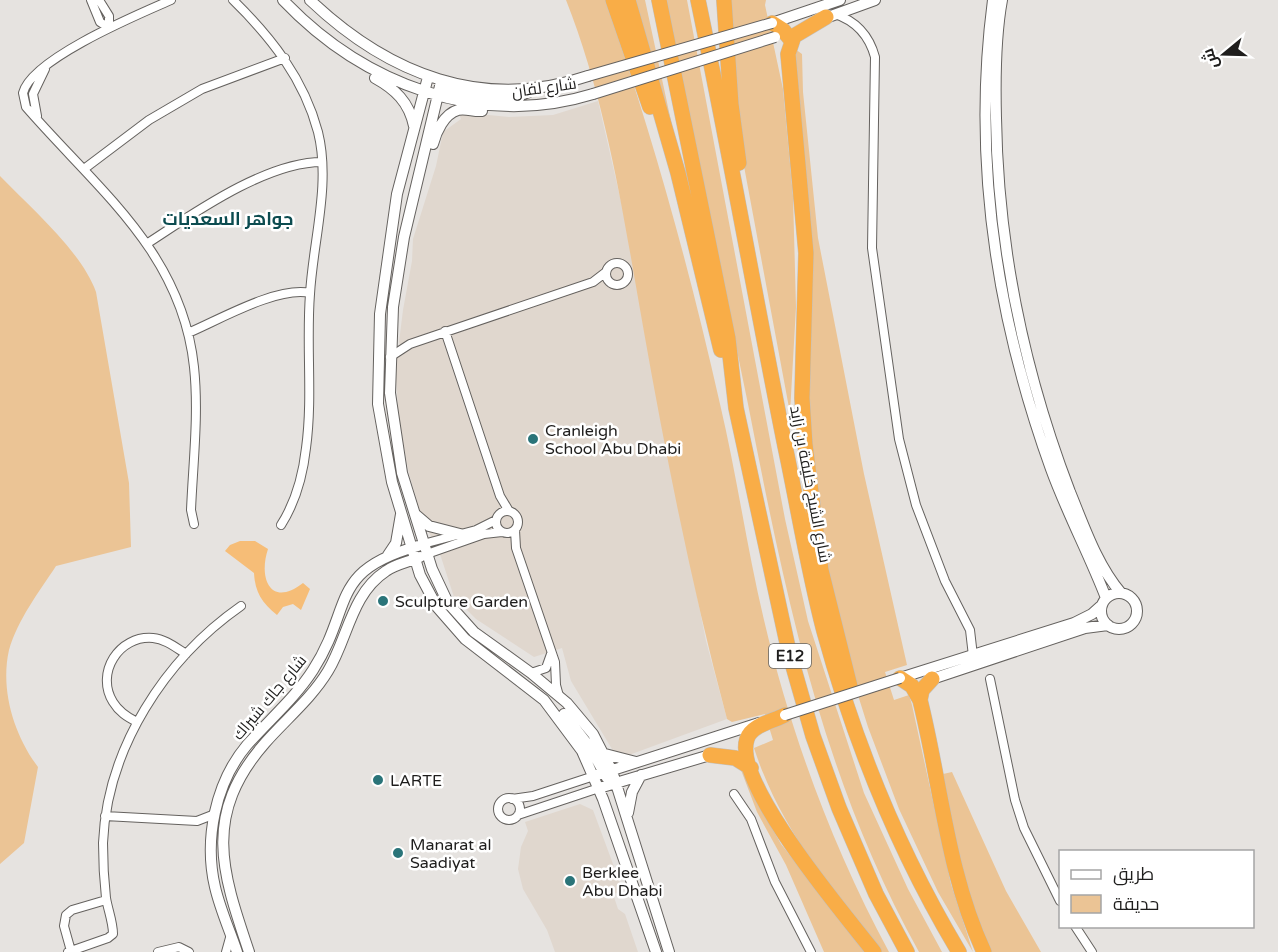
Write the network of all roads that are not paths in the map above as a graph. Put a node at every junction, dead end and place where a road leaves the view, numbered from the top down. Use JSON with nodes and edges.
{"nodes":[{"id":1,"x":91,"y":0,"type":"edge"},
{"id":2,"x":99,"y":0,"type":"edge"},
{"id":3,"x":171,"y":0,"type":"edge"},
{"id":4,"x":233,"y":0,"type":"edge"},
{"id":5,"x":283,"y":0,"type":"edge"},
{"id":6,"x":310,"y":0,"type":"edge"},
{"id":7,"x":613,"y":0,"type":"edge"},
{"id":8,"x":628,"y":0,"type":"edge"},
{"id":9,"x":659,"y":0,"type":"edge"},
{"id":10,"x":698,"y":0,"type":"edge"},
{"id":11,"x":724,"y":0,"type":"edge"},
{"id":12,"x":840,"y":0,"type":"edge"},
{"id":13,"x":875,"y":0,"type":"edge"},
{"id":14,"x":993,"y":0,"type":"edge"},
{"id":15,"x":1002,"y":0,"type":"edge"},
{"id":16,"x":831,"y":16,"type":"junction"},
{"id":17,"x":109,"y":28,"type":"junction"},
{"id":18,"x":781,"y":33,"type":"junction"},
{"id":19,"x":343,"y":53,"type":"junction"},
{"id":20,"x":285,"y":58,"type":"junction"},
{"id":21,"x":362,"y":64,"type":"junction"},
{"id":22,"x":426,"y":85,"type":"junction"},
{"id":23,"x":440,"y":89,"type":"junction"},
{"id":24,"x":494,"y":106,"type":"junction"},
{"id":25,"x":414,"y":126,"type":"junction"},
{"id":26,"x":322,"y":162,"type":"junction"},
{"id":27,"x":423,"y":162,"type":"junction"},
{"id":28,"x":84,"y":170,"type":"junction"},
{"id":29,"x":694,"y":238,"type":"junction"},
{"id":30,"x":148,"y":243,"type":"junction"},
{"id":31,"x":606,"y":272,"type":"junction"},
{"id":32,"x":593,"y":282,"type":"junction"},
{"id":33,"x":613,"y":284,"type":"junction"},
{"id":34,"x":310,"y":293,"type":"junction"},
{"id":35,"x":445,"y":331,"type":"junction"},
{"id":36,"x":188,"y":333,"type":"junction"},
{"id":37,"x":391,"y":334,"type":"junction"},
{"id":38,"x":410,"y":344,"type":"junction"},
{"id":39,"x":390,"y":357,"type":"junction"},
{"id":40,"x":768,"y":362,"type":"junction"},
{"id":41,"x":736,"y":408,"type":"junction"},
{"id":42,"x":387,"y":458,"type":"junction"},
{"id":43,"x":500,"y":496,"type":"junction"},
{"id":44,"x":413,"y":510,"type":"junction"},
{"id":45,"x":401,"y":511,"type":"junction"},
{"id":46,"x":509,"y":511,"type":"junction"},
{"id":47,"x":497,"y":518,"type":"junction"},
{"id":48,"x":194,"y":524,"type":"dead end"},
{"id":49,"x":280,"y":525,"type":"dead end"},
{"id":50,"x":515,"y":530,"type":"junction"},
{"id":51,"x":503,"y":533,"type":"junction"},
{"id":52,"x":460,"y":534,"type":"junction"},
{"id":53,"x":516,"y":548,"type":"junction"},
{"id":54,"x":419,"y":551,"type":"junction"},
{"id":55,"x":388,"y":555,"type":"junction"},
{"id":56,"x":1121,"y":593,"type":"junction"},
{"id":57,"x":1104,"y":602,"type":"junction"},
{"id":58,"x":242,"y":606,"type":"dead end"},
{"id":59,"x":1108,"y":625,"type":"junction"},
{"id":60,"x":186,"y":654,"type":"junction"},
{"id":61,"x":552,"y":654,"type":"junction"},
{"id":62,"x":973,"y":656,"type":"junction"},
{"id":63,"x":531,"y":673,"type":"junction"},
{"id":64,"x":900,"y":678,"type":"junction"},
{"id":65,"x":932,"y":679,"type":"joint"},
{"id":66,"x":990,"y":679,"type":"dead end"},
{"id":67,"x":559,"y":697,"type":"junction"},
{"id":68,"x":920,"y":700,"type":"junction"},
{"id":69,"x":785,"y":715,"type":"junction"},
{"id":70,"x":137,"y":722,"type":"junction"},
{"id":71,"x":855,"y":729,"type":"junction"},
{"id":72,"x":605,"y":754,"type":"junction"},
{"id":73,"x":710,"y":755,"type":"joint"},
{"id":74,"x":639,"y":762,"type":"junction"},
{"id":75,"x":751,"y":768,"type":"junction"},
{"id":76,"x":604,"y":774,"type":"junction"},
{"id":77,"x":641,"y":775,"type":"junction"},
{"id":78,"x":616,"y":783,"type":"junction"},
{"id":79,"x":599,"y":788,"type":"junction"},
{"id":80,"x":734,"y":794,"type":"dead end"},
{"id":81,"x":512,"y":799,"type":"junction"},
{"id":82,"x":215,"y":814,"type":"junction"},
{"id":83,"x":518,"y":815,"type":"junction"},
{"id":84,"x":105,"y":816,"type":"junction"},
{"id":85,"x":628,"y":820,"type":"junction"},
{"id":86,"x":197,"y":822,"type":"junction"},
{"id":87,"x":212,"y":838,"type":"junction"},
{"id":88,"x":1059,"y":899,"type":"edge"},
{"id":89,"x":106,"y":900,"type":"junction"},
{"id":90,"x":1076,"y":928,"type":"edge"},
{"id":91,"x":231,"y":934,"type":"junction"},
{"id":92,"x":70,"y":951,"type":"edge"},
{"id":93,"x":158,"y":952,"type":"edge"},
{"id":94,"x":189,"y":952,"type":"edge"},
{"id":95,"x":226,"y":952,"type":"edge"},
{"id":96,"x":237,"y":952,"type":"edge"},
{"id":97,"x":249,"y":952,"type":"edge"},
{"id":98,"x":656,"y":952,"type":"edge"},
{"id":99,"x":669,"y":952,"type":"edge"},
{"id":100,"x":811,"y":952,"type":"edge"},
{"id":101,"x":874,"y":952,"type":"edge"},
{"id":102,"x":907,"y":952,"type":"edge"},
{"id":103,"x":958,"y":952,"type":"edge"},
{"id":104,"x":984,"y":952,"type":"edge"},
{"id":105,"x":1092,"y":952,"type":"edge"}],
"edges":[{"from":1,"to":17,"type":"street"},
{"from":2,"to":17,"type":"street"},
{"from":3,"to":17,"type":"street"},
{"from":4,"to":20,"type":"street"},
{"from":5,"to":19,"type":"street","name":"شارع لفان"},
{"from":6,"to":22,"type":"street","name":"شارع لفان"},
{"from":7,"to":29,"type":"highway"},
{"from":8,"to":29,"type":"highway"},
{"from":9,"to":41,"type":"highway","number":"E12"},
{"from":10,"to":40,"type":"highway","name":"شارع الشيخ خليفة بن زايد","number":"E12"},
{"from":11,"to":40,"type":"highway"},
{"from":12,"to":18,"type":"street"},
{"from":13,"to":16,"type":"street"},
{"from":14,"to":57,"type":"street"},
{"from":15,"to":56,"type":"street"},
{"from":16,"to":18,"type":"highway"},
{"from":16,"to":62,"type":"street"},
{"from":17,"to":28,"type":"street"},
{"from":18,"to":23,"type":"street","name":"شارع لفان","bridge":true},
{"from":18,"to":24,"type":"street","name":"شارع لفان","bridge":true},
{"from":18,"to":71,"type":"highway"},
{"from":19,"to":21,"type":"street","name":"شارع لفان"},
{"from":19,"to":22,"type":"street"},
{"from":20,"to":26,"type":"street"},
{"from":20,"to":28,"type":"street"},
{"from":21,"to":22,"type":"street","name":"شارع لفان"},
{"from":21,"to":25,"type":"street"},
{"from":22,"to":23,"type":"street","name":"شارع لفان"},
{"from":22,"to":25,"type":"street"},
{"from":23,"to":24,"type":"street","name":"شارع لفان"},
{"from":23,"to":27,"type":"street"},
{"from":24,"to":27,"type":"street"},
{"from":25,"to":42,"type":"street"},
{"from":26,"to":30,"type":"street"},
{"from":26,"to":34,"type":"street"},
{"from":27,"to":37,"type":"street"},
{"from":28,"to":30,"type":"street"},
{"from":29,"to":41,"type":"highway"},
{"from":30,"to":36,"type":"street"},
{"from":31,"to":32,"type":"street"},
{"from":31,"to":33,"type":"street"},
{"from":31,"to":33,"type":"street"},
{"from":32,"to":33,"type":"street"},
{"from":32,"to":35,"type":"street"},
{"from":34,"to":36,"type":"street"},
{"from":34,"to":49,"type":"street"},
{"from":35,"to":38,"type":"street"},
{"from":35,"to":43,"type":"street"},
{"from":36,"to":48,"type":"street"},
{"from":37,"to":38,"type":"street"},
{"from":37,"to":39,"type":"street"},
{"from":38,"to":39,"type":"street"},
{"from":39,"to":44,"type":"street"},
{"from":40,"to":71,"type":"highway","name":"شارع الشيخ خليفة بن زايد","number":"E12"},
{"from":41,"to":102,"type":"highway","number":"E12"},
{"from":42,"to":45,"type":"street"},
{"from":42,"to":54,"type":"street"},
{"from":43,"to":46,"type":"street"},
{"from":43,"to":47,"type":"street"},
{"from":44,"to":52,"type":"street"},
{"from":44,"to":54,"type":"street"},
{"from":45,"to":54,"type":"street"},
{"from":45,"to":55,"type":"street"},
{"from":46,"to":47,"type":"street","name":"شارع جاك شيراك"},
{"from":46,"to":50,"type":"street"},
{"from":47,"to":51,"type":"street"},
{"from":47,"to":52,"type":"street","name":"شارع جاك شيراك"},
{"from":50,"to":51,"type":"street","name":"شارع جاك شيراك"},
{"from":50,"to":53,"type":"street"},
{"from":51,"to":53,"type":"street"},
{"from":51,"to":54,"type":"street","name":"شارع جاك شيراك"},
{"from":52,"to":54,"type":"street","name":"شارع جاك شيراك"},
{"from":53,"to":61,"type":"street"},
{"from":54,"to":55,"type":"street","name":"شارع جاك شيراك"},
{"from":54,"to":63,"type":"street"},
{"from":54,"to":76,"type":"street"},
{"from":54,"to":97,"type":"street","name":"شارع جاك شيراك"},
{"from":55,"to":82,"type":"street","name":"شارع جاك شيراك"},
{"from":56,"to":57,"type":"street"},
{"from":56,"to":59,"type":"street"},
{"from":57,"to":59,"type":"street"},
{"from":57,"to":62,"type":"street"},
{"from":58,"to":60,"type":"street"},
{"from":59,"to":65,"type":"street"},
{"from":60,"to":70,"type":"street"},
{"from":60,"to":70,"type":"street"},
{"from":61,"to":63,"type":"street"},
{"from":61,"to":67,"type":"street"},
{"from":62,"to":64,"type":"street"},
{"from":63,"to":67,"type":"street"},
{"from":64,"to":68,"type":"highway"},
{"from":64,"to":69,"type":"street","bridge":true},
{"from":65,"to":68,"type":"highway"},
{"from":66,"to":88,"type":"street"},
{"from":67,"to":72,"type":"street"},
{"from":68,"to":104,"type":"highway"},
{"from":69,"to":74,"type":"street"},
{"from":69,"to":75,"type":"highway"},
{"from":70,"to":84,"type":"street"},
{"from":71,"to":103,"type":"highway","name":"شارع الشيخ خليفة بن زايد","number":"E12"},
{"from":72,"to":74,"type":"street"},
{"from":72,"to":76,"type":"street"},
{"from":73,"to":75,"type":"highway"},
{"from":73,"to":77,"type":"street"},
{"from":74,"to":76,"type":"street"},
{"from":75,"to":101,"type":"highway"},
{"from":76,"to":78,"type":"street"},
{"from":76,"to":79,"type":"street"},
{"from":76,"to":81,"type":"street"},
{"from":77,"to":78,"type":"street"},
{"from":77,"to":85,"type":"street"},
{"from":78,"to":79,"type":"street"},
{"from":78,"to":85,"type":"street"},
{"from":79,"to":83,"type":"street"},
{"from":79,"to":98,"type":"street"},
{"from":80,"to":100,"type":"street"},
{"from":81,"to":83,"type":"street"},
{"from":81,"to":83,"type":"street"},
{"from":82,"to":86,"type":"street"},
{"from":82,"to":87,"type":"street","name":"شارع جاك شيراك"},
{"from":84,"to":86,"type":"street"},
{"from":84,"to":89,"type":"street"},
{"from":85,"to":99,"type":"street"},
{"from":86,"to":87,"type":"street"},
{"from":87,"to":91,"type":"street","name":"شارع جاك شيراك"},
{"from":89,"to":92,"type":"street"},
{"from":89,"to":92,"type":"street"},
{"from":90,"to":105,"type":"street"},
{"from":91,"to":95,"type":"street"},
{"from":91,"to":96,"type":"street","name":"شارع جاك شيراك"},
{"from":93,"to":94,"type":"street"}]}
